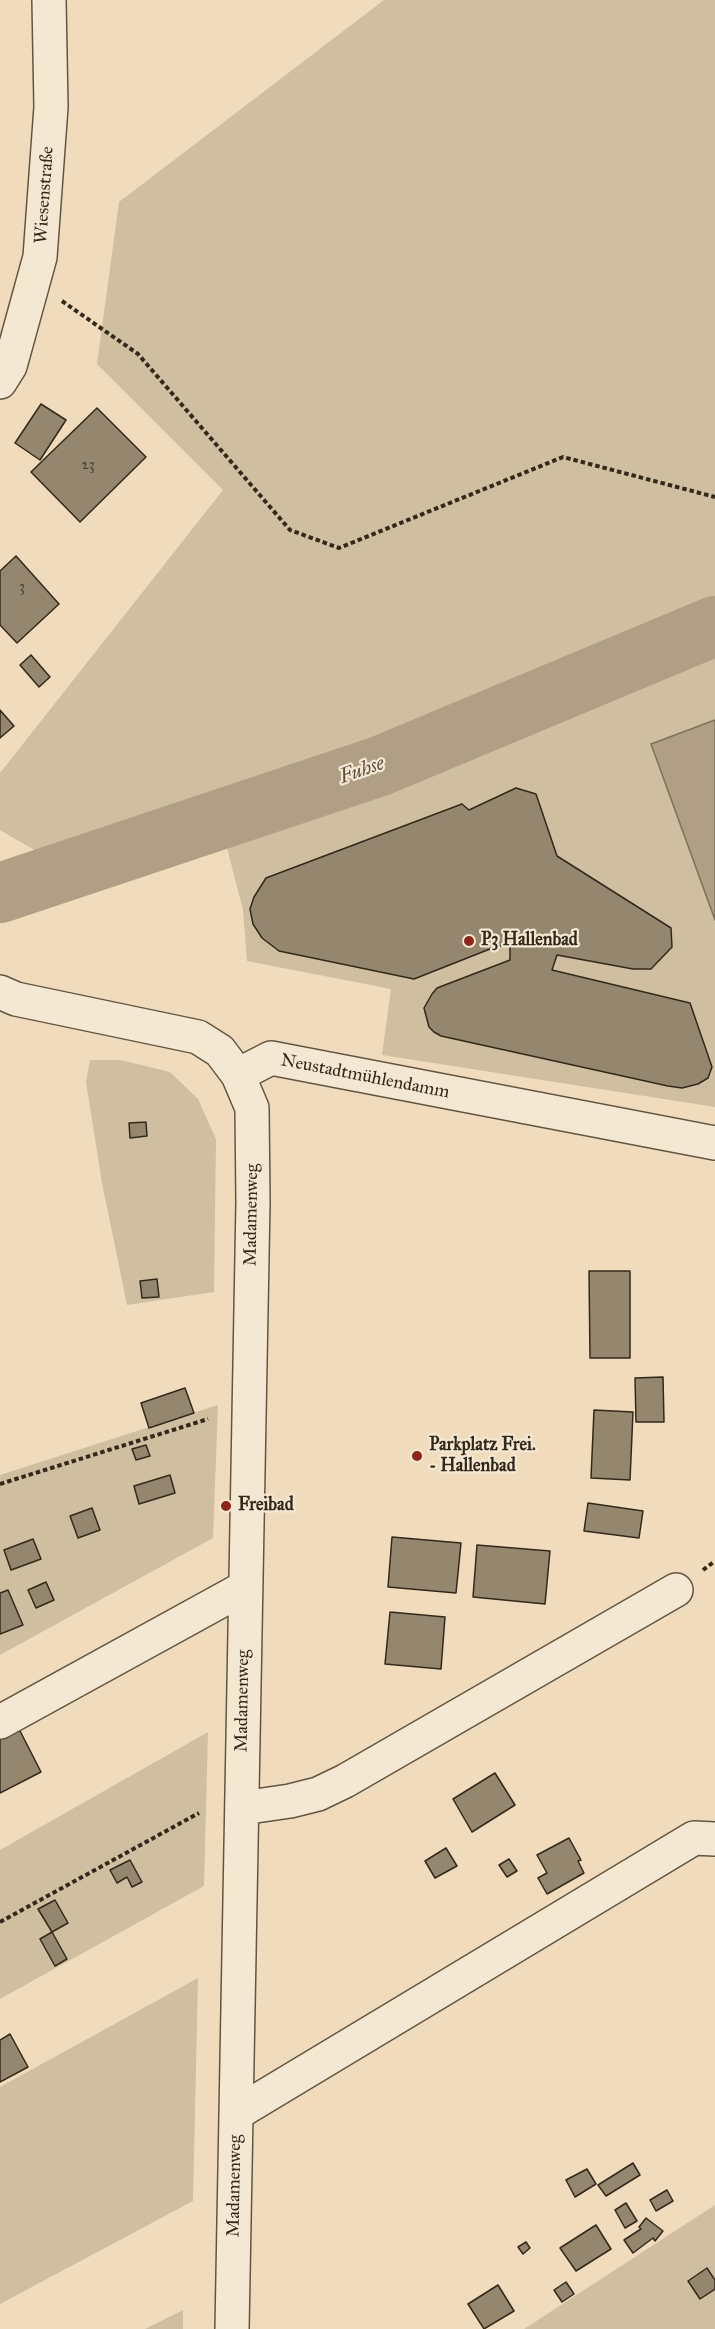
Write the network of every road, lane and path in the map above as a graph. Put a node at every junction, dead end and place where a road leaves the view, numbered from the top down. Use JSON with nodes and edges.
{"nodes":[{"id":1,"x":49,"y":0,"type":"edge"},
{"id":2,"x":34,"y":281,"type":"junction"},
{"id":3,"x":0,"y":382,"type":"edge"},
{"id":4,"x":715,"y":497,"type":"edge"},
{"id":5,"x":0,"y":992,"type":"edge"},
{"id":6,"x":238,"y":1075,"type":"junction"},
{"id":7,"x":715,"y":1143,"type":"edge"},
{"id":8,"x":208,"y":1419,"type":"dead end"},
{"id":9,"x":0,"y":1484,"type":"edge"},
{"id":10,"x":244,"y":1588,"type":"junction"},
{"id":11,"x":676,"y":1590,"type":"dead end"},
{"id":12,"x":0,"y":1722,"type":"edge"},
{"id":13,"x":242,"y":1808,"type":"junction"},
{"id":14,"x":199,"y":1813,"type":"dead end"},
{"id":15,"x":715,"y":1839,"type":"edge"},
{"id":16,"x":0,"y":1922,"type":"edge"},
{"id":17,"x":237,"y":2113,"type":"junction"},
{"id":18,"x":231,"y":2329,"type":"edge"}],
"edges":[{"from":1,"to":2,"type":"street","name":"Wiesenstraße"},
{"from":2,"to":3,"type":"street","name":"Wiesenstraße"},
{"from":2,"to":4,"type":"path"},
{"from":5,"to":6,"type":"street"},
{"from":6,"to":7,"type":"street","name":"Neustadtmühlendamm"},
{"from":6,"to":10,"type":"street","name":"Madamenweg"},
{"from":8,"to":9,"type":"path"},
{"from":10,"to":12,"type":"street"},
{"from":10,"to":13,"type":"street","name":"Madamenweg"},
{"from":11,"to":13,"type":"street"},
{"from":13,"to":17,"type":"street","name":"Madamenweg"},
{"from":14,"to":16,"type":"path"},
{"from":15,"to":17,"type":"street"},
{"from":17,"to":18,"type":"street","name":"Madamenweg"}]}
